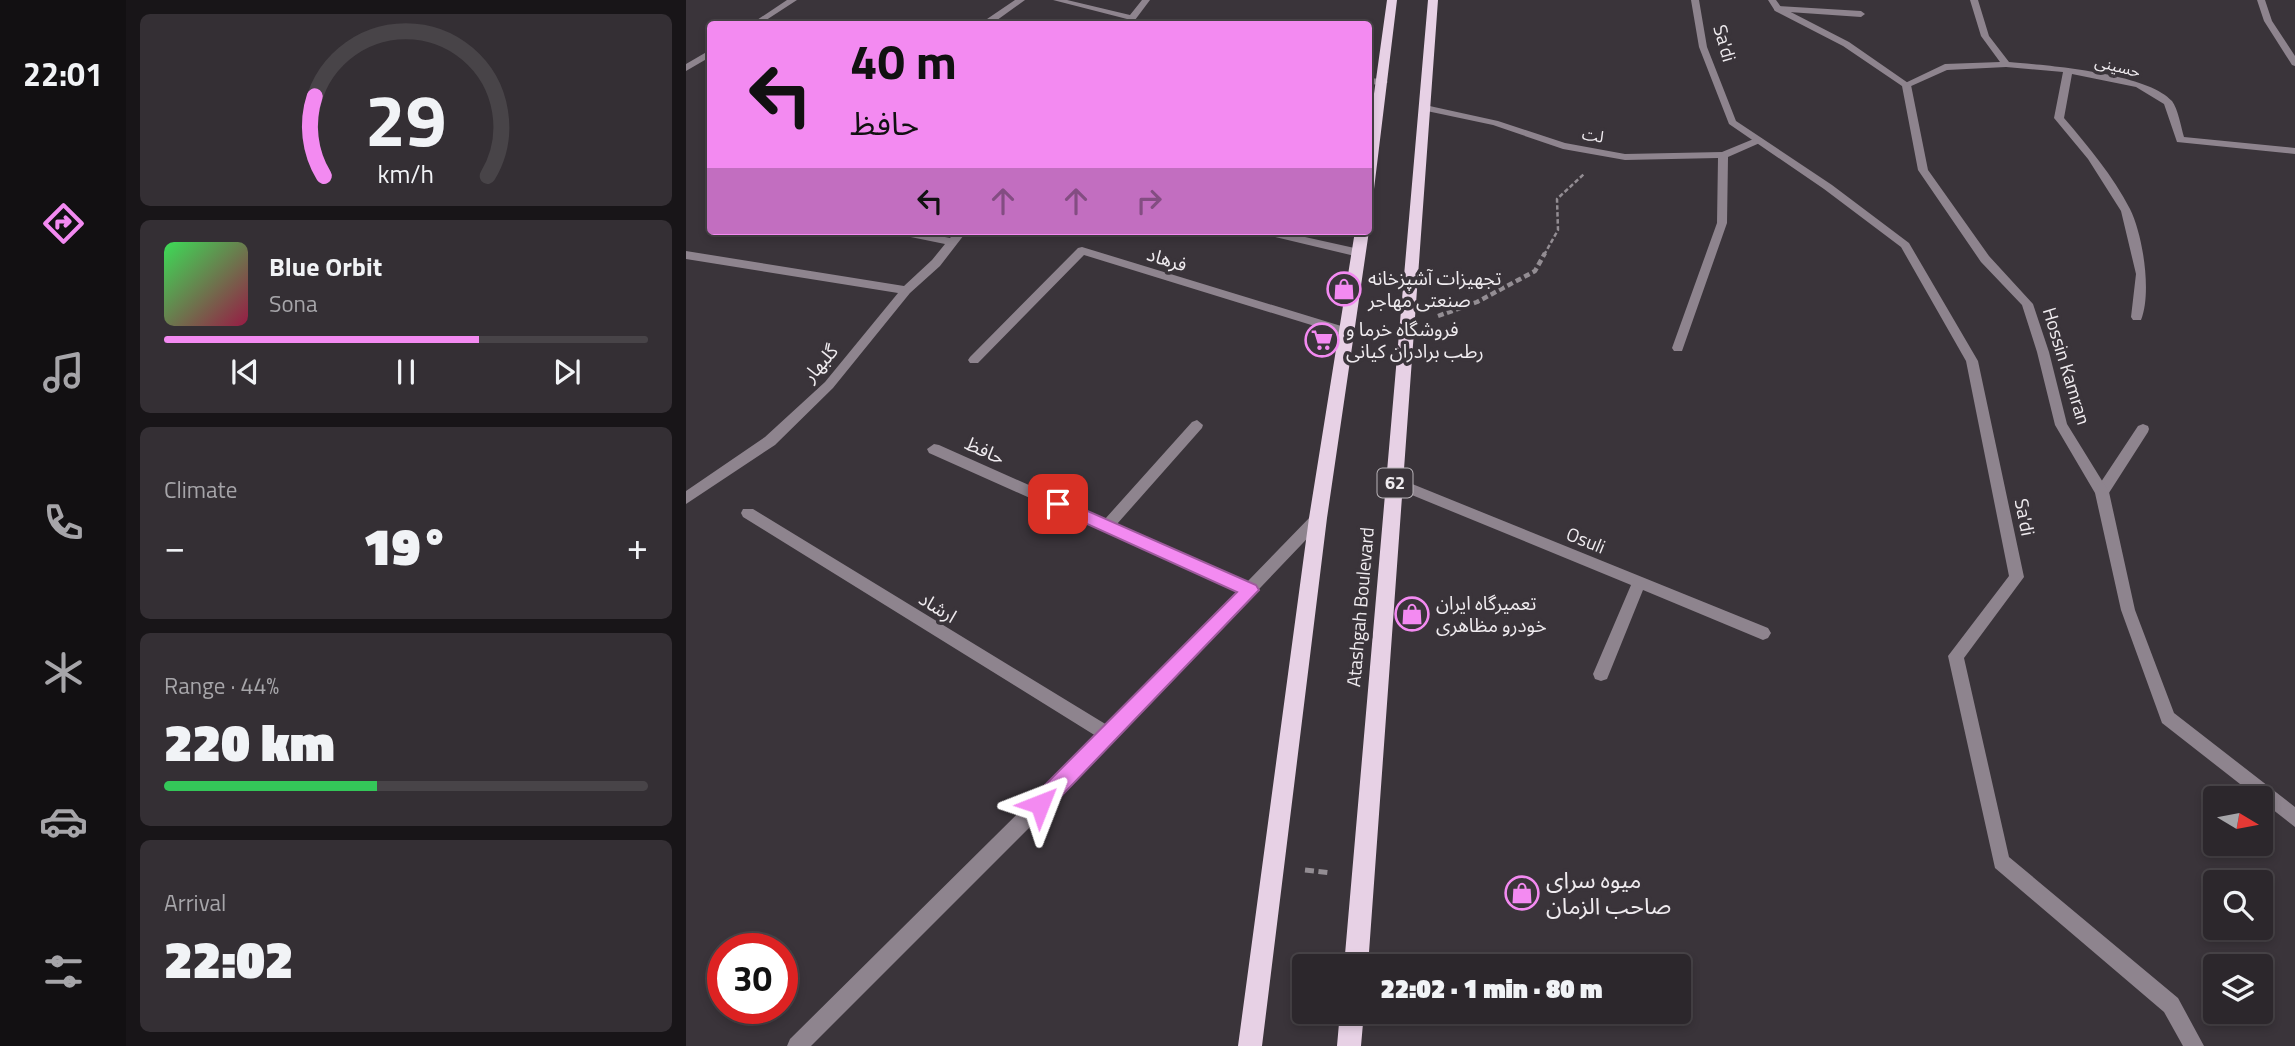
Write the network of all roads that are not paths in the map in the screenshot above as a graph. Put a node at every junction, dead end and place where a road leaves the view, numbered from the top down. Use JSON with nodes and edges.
{"nodes":[{"id":1,"x":793,"y":0,"type":"edge"},
{"id":2,"x":1021,"y":0,"type":"edge"},
{"id":3,"x":1057,"y":0,"type":"edge"},
{"id":4,"x":1146,"y":0,"type":"edge"},
{"id":5,"x":1392,"y":0,"type":"edge"},
{"id":6,"x":1433,"y":0,"type":"edge"},
{"id":7,"x":1695,"y":0,"type":"edge"},
{"id":8,"x":1974,"y":0,"type":"edge"},
{"id":9,"x":2261,"y":0,"type":"edge"},
{"id":10,"x":1775,"y":4,"type":"edge"},
{"id":11,"x":1861,"y":14,"type":"dead end"},
{"id":12,"x":760,"y":21,"type":"edge"},
{"id":13,"x":990,"y":21,"type":"dead end"},
{"id":14,"x":1126,"y":21,"type":"edge"},
{"id":15,"x":1130,"y":21,"type":"edge"},
{"id":16,"x":707,"y":55,"type":"edge"},
{"id":17,"x":2295,"y":63,"type":"edge"},
{"id":18,"x":2006,"y":65,"type":"junction"},
{"id":19,"x":686,"y":68,"type":"edge"},
{"id":20,"x":2068,"y":70,"type":"junction"},
{"id":21,"x":1372,"y":81,"type":"edge"},
{"id":22,"x":1382,"y":82,"type":"junction"},
{"id":23,"x":1906,"y":85,"type":"junction"},
{"id":24,"x":1425,"y":108,"type":"junction"},
{"id":25,"x":1759,"y":140,"type":"junction"},
{"id":26,"x":2295,"y":151,"type":"edge"},
{"id":27,"x":1723,"y":155,"type":"junction"},
{"id":28,"x":1372,"y":159,"type":"edge"},
{"id":29,"x":916,"y":235,"type":"edge"},
{"id":30,"x":958,"y":235,"type":"edge"},
{"id":31,"x":1281,"y":235,"type":"edge"},
{"id":32,"x":1361,"y":235,"type":"edge"},
{"id":33,"x":952,"y":242,"type":"junction"},
{"id":34,"x":1359,"y":253,"type":"junction"},
{"id":35,"x":686,"y":255,"type":"edge"},
{"id":36,"x":906,"y":290,"type":"junction"},
{"id":37,"x":2137,"y":317,"type":"dead end"},
{"id":38,"x":1347,"y":332,"type":"junction"},
{"id":39,"x":1678,"y":348,"type":"dead end"},
{"id":40,"x":974,"y":360,"type":"dead end"},
{"id":41,"x":1197,"y":425,"type":"dead end"},
{"id":42,"x":2143,"y":429,"type":"dead end"},
{"id":43,"x":934,"y":449,"type":"dead end"},
{"id":44,"x":1395,"y":482,"type":"junction"},
{"id":45,"x":2102,"y":492,"type":"junction"},
{"id":46,"x":686,"y":498,"type":"edge"},
{"id":47,"x":748,"y":513,"type":"dead end"},
{"id":48,"x":1318,"y":519,"type":"junction"},
{"id":49,"x":1107,"y":526,"type":"junction"},
{"id":50,"x":1639,"y":583,"type":"junction"},
{"id":51,"x":1250,"y":590,"type":"junction"},
{"id":52,"x":1763,"y":633,"type":"dead end"},
{"id":53,"x":1601,"y":674,"type":"dead end"},
{"id":54,"x":1109,"y":735,"type":"junction"},
{"id":55,"x":2295,"y":818,"type":"edge"},
{"id":56,"x":1357,"y":954,"type":"edge"},
{"id":57,"x":1351,"y":1024,"type":"edge"},
{"id":58,"x":797,"y":1046,"type":"edge"},
{"id":59,"x":1250,"y":1046,"type":"edge"},
{"id":60,"x":1349,"y":1046,"type":"edge"},
{"id":61,"x":2194,"y":1046,"type":"edge"}],
"edges":[{"from":1,"to":12,"type":"street"},
{"from":2,"to":13,"type":"street"},
{"from":3,"to":14,"type":"street"},
{"from":4,"to":15,"type":"street"},
{"from":5,"to":22,"type":"main road"},
{"from":6,"to":24,"type":"main road","name":"Atashgah Boulevard","number":"62"},
{"from":7,"to":25,"type":"street","name":"Sa'di"},
{"from":8,"to":18,"type":"street"},
{"from":9,"to":17,"type":"street"},
{"from":10,"to":11,"type":"street"},
{"from":10,"to":23,"type":"street"},
{"from":16,"to":19,"type":"street"},
{"from":18,"to":20,"type":"street","name":"حسینی"},
{"from":18,"to":23,"type":"street","name":"حسینی"},
{"from":20,"to":26,"type":"street","name":"حسینی"},
{"from":20,"to":37,"type":"street"},
{"from":21,"to":22,"type":"street"},
{"from":22,"to":28,"type":"main road"},
{"from":23,"to":45,"type":"street","name":"Hossin Kamran"},
{"from":24,"to":27,"type":"street","name":"لت"},
{"from":24,"to":44,"type":"main road","name":"Atashgah Boulevard","number":"62"},
{"from":25,"to":27,"type":"street","name":"لت"},
{"from":25,"to":61,"type":"street","name":"Sa'di"},
{"from":27,"to":39,"type":"street"},
{"from":29,"to":33,"type":"street"},
{"from":30,"to":33,"type":"street","name":"گلبهار"},
{"from":31,"to":34,"type":"street"},
{"from":32,"to":34,"type":"main road"},
{"from":33,"to":36,"type":"street","name":"گلبهار"},
{"from":34,"to":38,"type":"main road"},
{"from":35,"to":36,"type":"street"},
{"from":36,"to":46,"type":"street","name":"گلبهار"},
{"from":38,"to":40,"type":"street","name":"فرهاد"},
{"from":38,"to":48,"type":"main road"},
{"from":41,"to":49,"type":"street"},
{"from":42,"to":45,"type":"street"},
{"from":43,"to":49,"type":"street","name":"حافظ"},
{"from":44,"to":50,"type":"street","name":"Osuli"},
{"from":44,"to":56,"type":"main road","name":"Atashgah Boulevard","number":"62"},
{"from":45,"to":55,"type":"street","name":"Hossin Kamran"},
{"from":47,"to":54,"type":"street","name":"ارشاد"},
{"from":48,"to":51,"type":"street"},
{"from":48,"to":59,"type":"main road"},
{"from":49,"to":51,"type":"street","name":"حافظ"},
{"from":50,"to":52,"type":"street","name":"Osuli"},
{"from":50,"to":53,"type":"street"},
{"from":51,"to":54,"type":"street"},
{"from":54,"to":58,"type":"street"},
{"from":57,"to":60,"type":"main road"}]}
